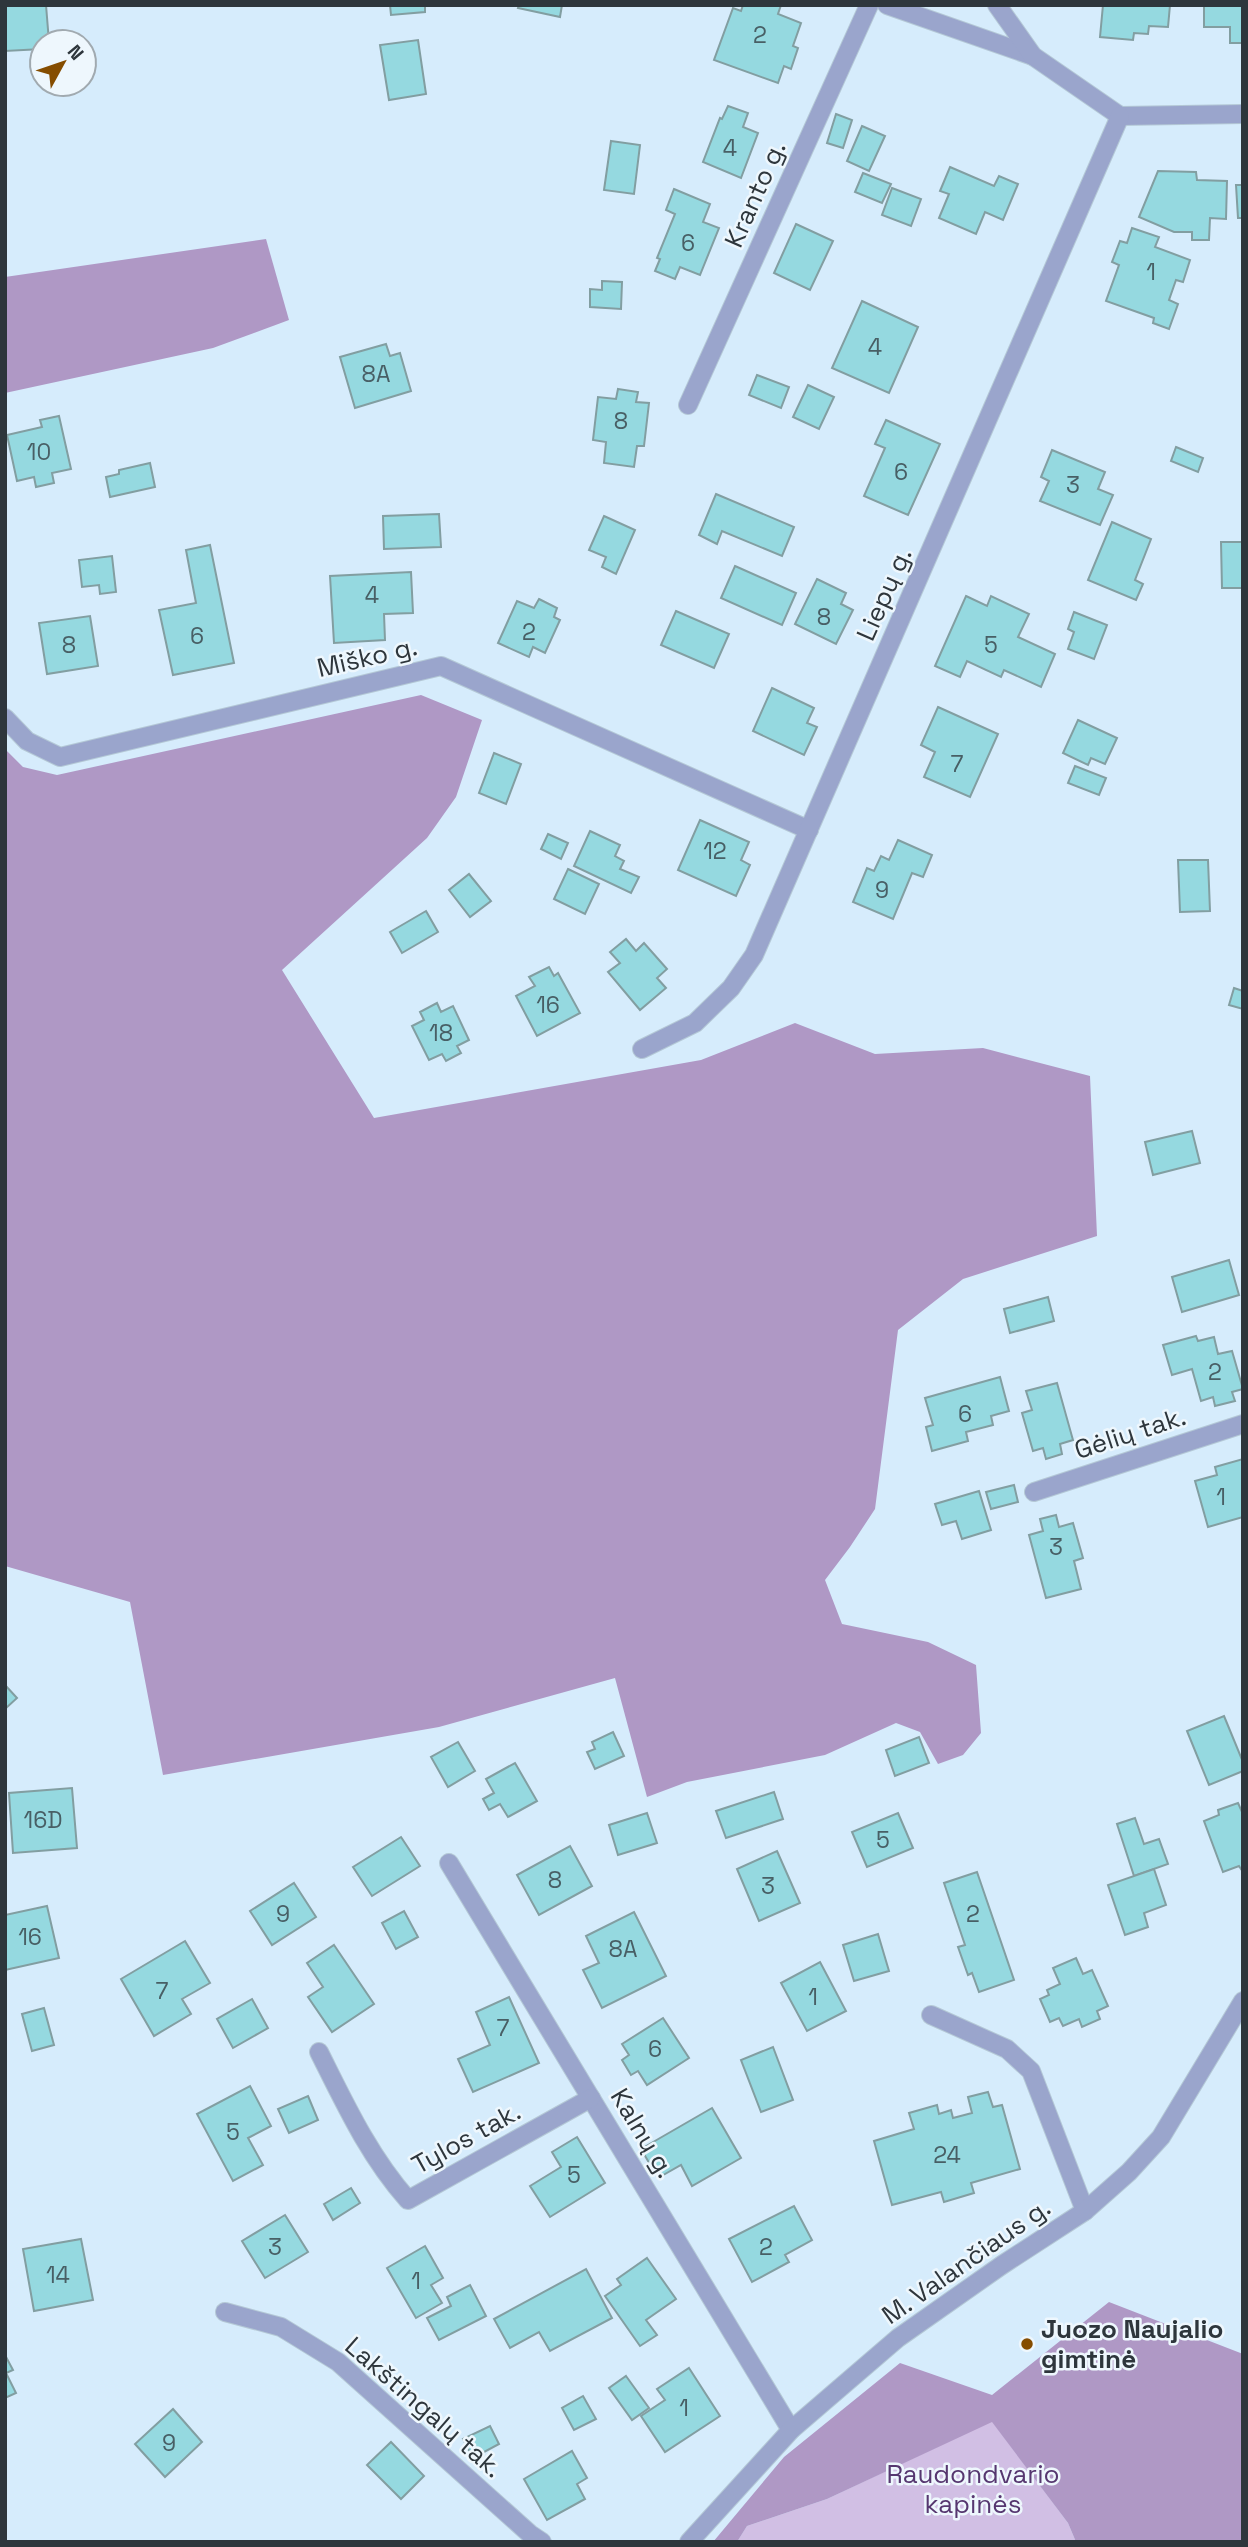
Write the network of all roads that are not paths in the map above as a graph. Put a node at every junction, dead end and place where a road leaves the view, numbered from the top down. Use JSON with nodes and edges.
{"nodes":[{"id":1,"x":869,"y":5,"type":"edge"},
{"id":2,"x":887,"y":5,"type":"edge"},
{"id":3,"x":997,"y":5,"type":"edge"},
{"id":4,"x":1032,"y":56,"type":"junction"},
{"id":5,"x":1243,"y":114,"type":"edge"},
{"id":6,"x":1120,"y":116,"type":"junction"},
{"id":7,"x":688,"y":405,"type":"dead end"},
{"id":8,"x":5,"y":718,"type":"edge"},
{"id":9,"x":809,"y":830,"type":"junction"},
{"id":10,"x":642,"y":1049,"type":"dead end"},
{"id":11,"x":1243,"y":1424,"type":"edge"},
{"id":12,"x":1034,"y":1492,"type":"dead end"},
{"id":13,"x":449,"y":1863,"type":"dead end"},
{"id":14,"x":1243,"y":2001,"type":"edge"},
{"id":15,"x":931,"y":2015,"type":"dead end"},
{"id":16,"x":319,"y":2052,"type":"dead end"},
{"id":17,"x":591,"y":2098,"type":"junction"},
{"id":18,"x":1085,"y":2211,"type":"junction"},
{"id":19,"x":225,"y":2312,"type":"dead end"},
{"id":20,"x":791,"y":2430,"type":"junction"},
{"id":21,"x":542,"y":2542,"type":"edge"},
{"id":22,"x":689,"y":2542,"type":"edge"}],
"edges":[{"from":1,"to":7,"type":"street","name":"Kranto g."},
{"from":2,"to":4,"type":"street"},
{"from":3,"to":4,"type":"street"},
{"from":4,"to":6,"type":"street"},
{"from":5,"to":6,"type":"street"},
{"from":6,"to":9,"type":"street","name":"Liepų g."},
{"from":8,"to":9,"type":"street","name":"Miško g."},
{"from":9,"to":10,"type":"street","name":"Liepų g."},
{"from":11,"to":12,"type":"street","name":"Gėlių tak."},
{"from":13,"to":17,"type":"street","name":"Kalnų g."},
{"from":14,"to":18,"type":"street","name":"M. Valančiaus g."},
{"from":15,"to":18,"type":"street"},
{"from":16,"to":17,"type":"street","name":"Tylos tak."},
{"from":17,"to":20,"type":"street","name":"Kalnų g."},
{"from":18,"to":20,"type":"street","name":"M. Valančiaus g."},
{"from":19,"to":21,"type":"street","name":"Lakštingalų tak."},
{"from":20,"to":22,"type":"street","name":"M. Valančiaus g."}]}
